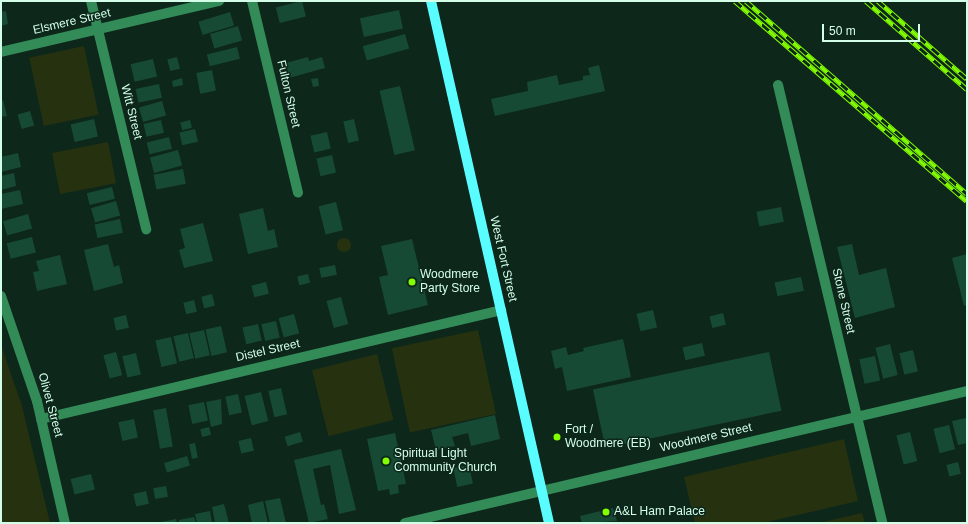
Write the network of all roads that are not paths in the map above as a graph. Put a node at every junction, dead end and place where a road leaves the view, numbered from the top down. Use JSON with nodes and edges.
{"nodes":[{"id":1,"x":91,"y":1,"type":"edge"},
{"id":2,"x":219,"y":1,"type":"edge"},
{"id":3,"x":252,"y":1,"type":"edge"},
{"id":4,"x":431,"y":1,"type":"edge"},
{"id":5,"x":97,"y":29,"type":"junction"},
{"id":6,"x":1,"y":52,"type":"edge"},
{"id":7,"x":778,"y":85,"type":"dead end"},
{"id":8,"x":298,"y":193,"type":"dead end"},
{"id":9,"x":146,"y":230,"type":"dead end"},
{"id":10,"x":1,"y":296,"type":"edge"},
{"id":11,"x":501,"y":310,"type":"junction"},
{"id":12,"x":967,"y":391,"type":"edge"},
{"id":13,"x":857,"y":416,"type":"junction"},
{"id":14,"x":41,"y":419,"type":"junction"},
{"id":15,"x":542,"y":490,"type":"junction"},
{"id":16,"x":65,"y":523,"type":"edge"},
{"id":17,"x":405,"y":523,"type":"edge"},
{"id":18,"x":549,"y":523,"type":"edge"},
{"id":19,"x":882,"y":523,"type":"edge"}],
"edges":[{"from":1,"to":5,"type":"street","name":"Witt Street"},
{"from":2,"to":5,"type":"street","name":"Elsmere Street"},
{"from":3,"to":8,"type":"street","name":"Fulton Street"},
{"from":4,"to":11,"type":"main road","name":"West Fort Street"},
{"from":5,"to":6,"type":"street","name":"Elsmere Street"},
{"from":5,"to":9,"type":"street","name":"Witt Street"},
{"from":7,"to":13,"type":"street","name":"Stone Street"},
{"from":10,"to":14,"type":"street","name":"Olivet Street"},
{"from":11,"to":14,"type":"street","name":"Distel Street"},
{"from":11,"to":15,"type":"main road","name":"West Fort Street"},
{"from":12,"to":13,"type":"street","name":"Woodmere Street"},
{"from":13,"to":15,"type":"street","name":"Woodmere Street"},
{"from":13,"to":19,"type":"street","name":"Stone Street"},
{"from":14,"to":16,"type":"street","name":"Olivet Street"},
{"from":15,"to":17,"type":"street","name":"Woodmere Street"},
{"from":15,"to":18,"type":"main road","name":"West Fort Street"}]}
